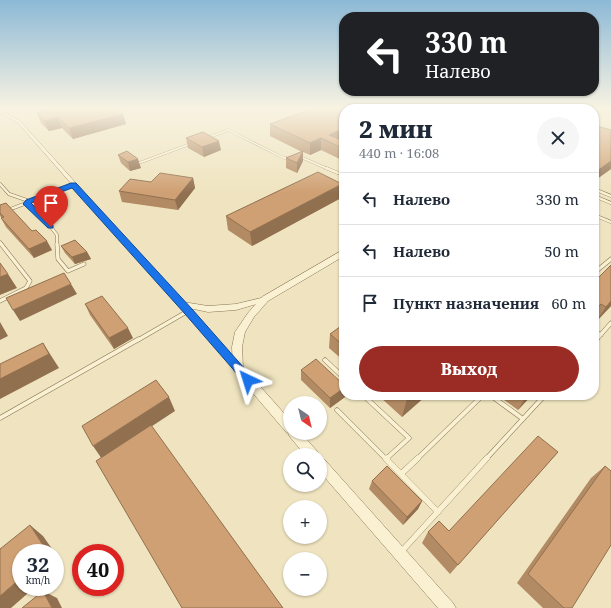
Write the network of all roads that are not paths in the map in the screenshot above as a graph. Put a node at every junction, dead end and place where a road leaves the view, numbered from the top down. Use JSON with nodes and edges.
{"nodes":[{"id":1,"x":32,"y":136,"type":"edge"},
{"id":2,"x":212,"y":136,"type":"edge"},
{"id":3,"x":241,"y":136,"type":"edge"},
{"id":4,"x":206,"y":139,"type":"edge"},
{"id":5,"x":191,"y":144,"type":"edge"},
{"id":6,"x":139,"y":163,"type":"edge"},
{"id":7,"x":339,"y":172,"type":"edge"},
{"id":8,"x":0,"y":184,"type":"edge"},
{"id":9,"x":74,"y":185,"type":"junction"},
{"id":10,"x":599,"y":191,"type":"edge"},
{"id":11,"x":611,"y":196,"type":"edge"},
{"id":12,"x":599,"y":198,"type":"edge"},
{"id":13,"x":28,"y":201,"type":"junction"},
{"id":14,"x":611,"y":203,"type":"edge"},
{"id":15,"x":0,"y":213,"type":"edge"},
{"id":16,"x":599,"y":216,"type":"edge"},
{"id":17,"x":611,"y":222,"type":"edge"},
{"id":18,"x":0,"y":242,"type":"edge"},
{"id":19,"x":339,"y":256,"type":"edge"},
{"id":20,"x":611,"y":259,"type":"edge"},
{"id":21,"x":84,"y":264,"type":"dead end"},
{"id":22,"x":599,"y":270,"type":"edge"},
{"id":23,"x":265,"y":299,"type":"junction"},
{"id":24,"x":0,"y":301,"type":"edge"},
{"id":25,"x":182,"y":304,"type":"junction"},
{"id":26,"x":188,"y":311,"type":"junction"},
{"id":27,"x":611,"y":324,"type":"edge"},
{"id":28,"x":601,"y":335,"type":"edge"},
{"id":29,"x":326,"y":360,"type":"dead end"},
{"id":30,"x":238,"y":368,"type":"junction"},
{"id":31,"x":339,"y":372,"type":"edge"},
{"id":32,"x":368,"y":400,"type":"edge"},
{"id":33,"x":478,"y":400,"type":"edge"},
{"id":34,"x":497,"y":400,"type":"edge"},
{"id":35,"x":540,"y":400,"type":"edge"},
{"id":36,"x":337,"y":410,"type":"dead end"},
{"id":37,"x":0,"y":418,"type":"edge"},
{"id":38,"x":523,"y":419,"type":"junction"},
{"id":39,"x":283,"y":420,"type":"edge"},
{"id":40,"x":300,"y":440,"type":"edge"},
{"id":41,"x":307,"y":448,"type":"edge"},
{"id":42,"x":386,"y":459,"type":"junction"},
{"id":43,"x":327,"y":471,"type":"edge"},
{"id":44,"x":401,"y":474,"type":"junction"},
{"id":45,"x":438,"y":512,"type":"junction"},
{"id":46,"x":399,"y":554,"type":"junction"},
{"id":47,"x":448,"y":608,"type":"edge"}],
"edges":[{"from":1,"to":9,"type":"street"},
{"from":2,"to":4,"type":"lane"},
{"from":3,"to":7,"type":"lane"},
{"from":5,"to":6,"type":"lane"},
{"from":8,"to":13,"type":"lane"},
{"from":9,"to":13,"type":"lane"},
{"from":9,"to":25,"type":"street"},
{"from":10,"to":11,"type":"lane"},
{"from":12,"to":14,"type":"lane"},
{"from":13,"to":15,"type":"lane"},
{"from":13,"to":21,"type":"lane"},
{"from":16,"to":17,"type":"lane"},
{"from":18,"to":24,"type":"lane"},
{"from":19,"to":23,"type":"street"},
{"from":20,"to":22,"type":"lane"},
{"from":23,"to":25,"type":"street"},
{"from":23,"to":30,"type":"street"},
{"from":25,"to":26,"type":"street"},
{"from":26,"to":30,"type":"street"},
{"from":26,"to":37,"type":"lane"},
{"from":27,"to":28,"type":"lane"},
{"from":29,"to":31,"type":"lane"},
{"from":30,"to":39,"type":"street"},
{"from":32,"to":42,"type":"lane"},
{"from":33,"to":44,"type":"lane"},
{"from":34,"to":38,"type":"lane"},
{"from":35,"to":38,"type":"lane"},
{"from":36,"to":42,"type":"lane"},
{"from":38,"to":45,"type":"lane"},
{"from":40,"to":41,"type":"street"},
{"from":42,"to":44,"type":"lane"},
{"from":43,"to":46,"type":"street"},
{"from":44,"to":45,"type":"lane"},
{"from":45,"to":46,"type":"lane"},
{"from":46,"to":47,"type":"street"}]}
